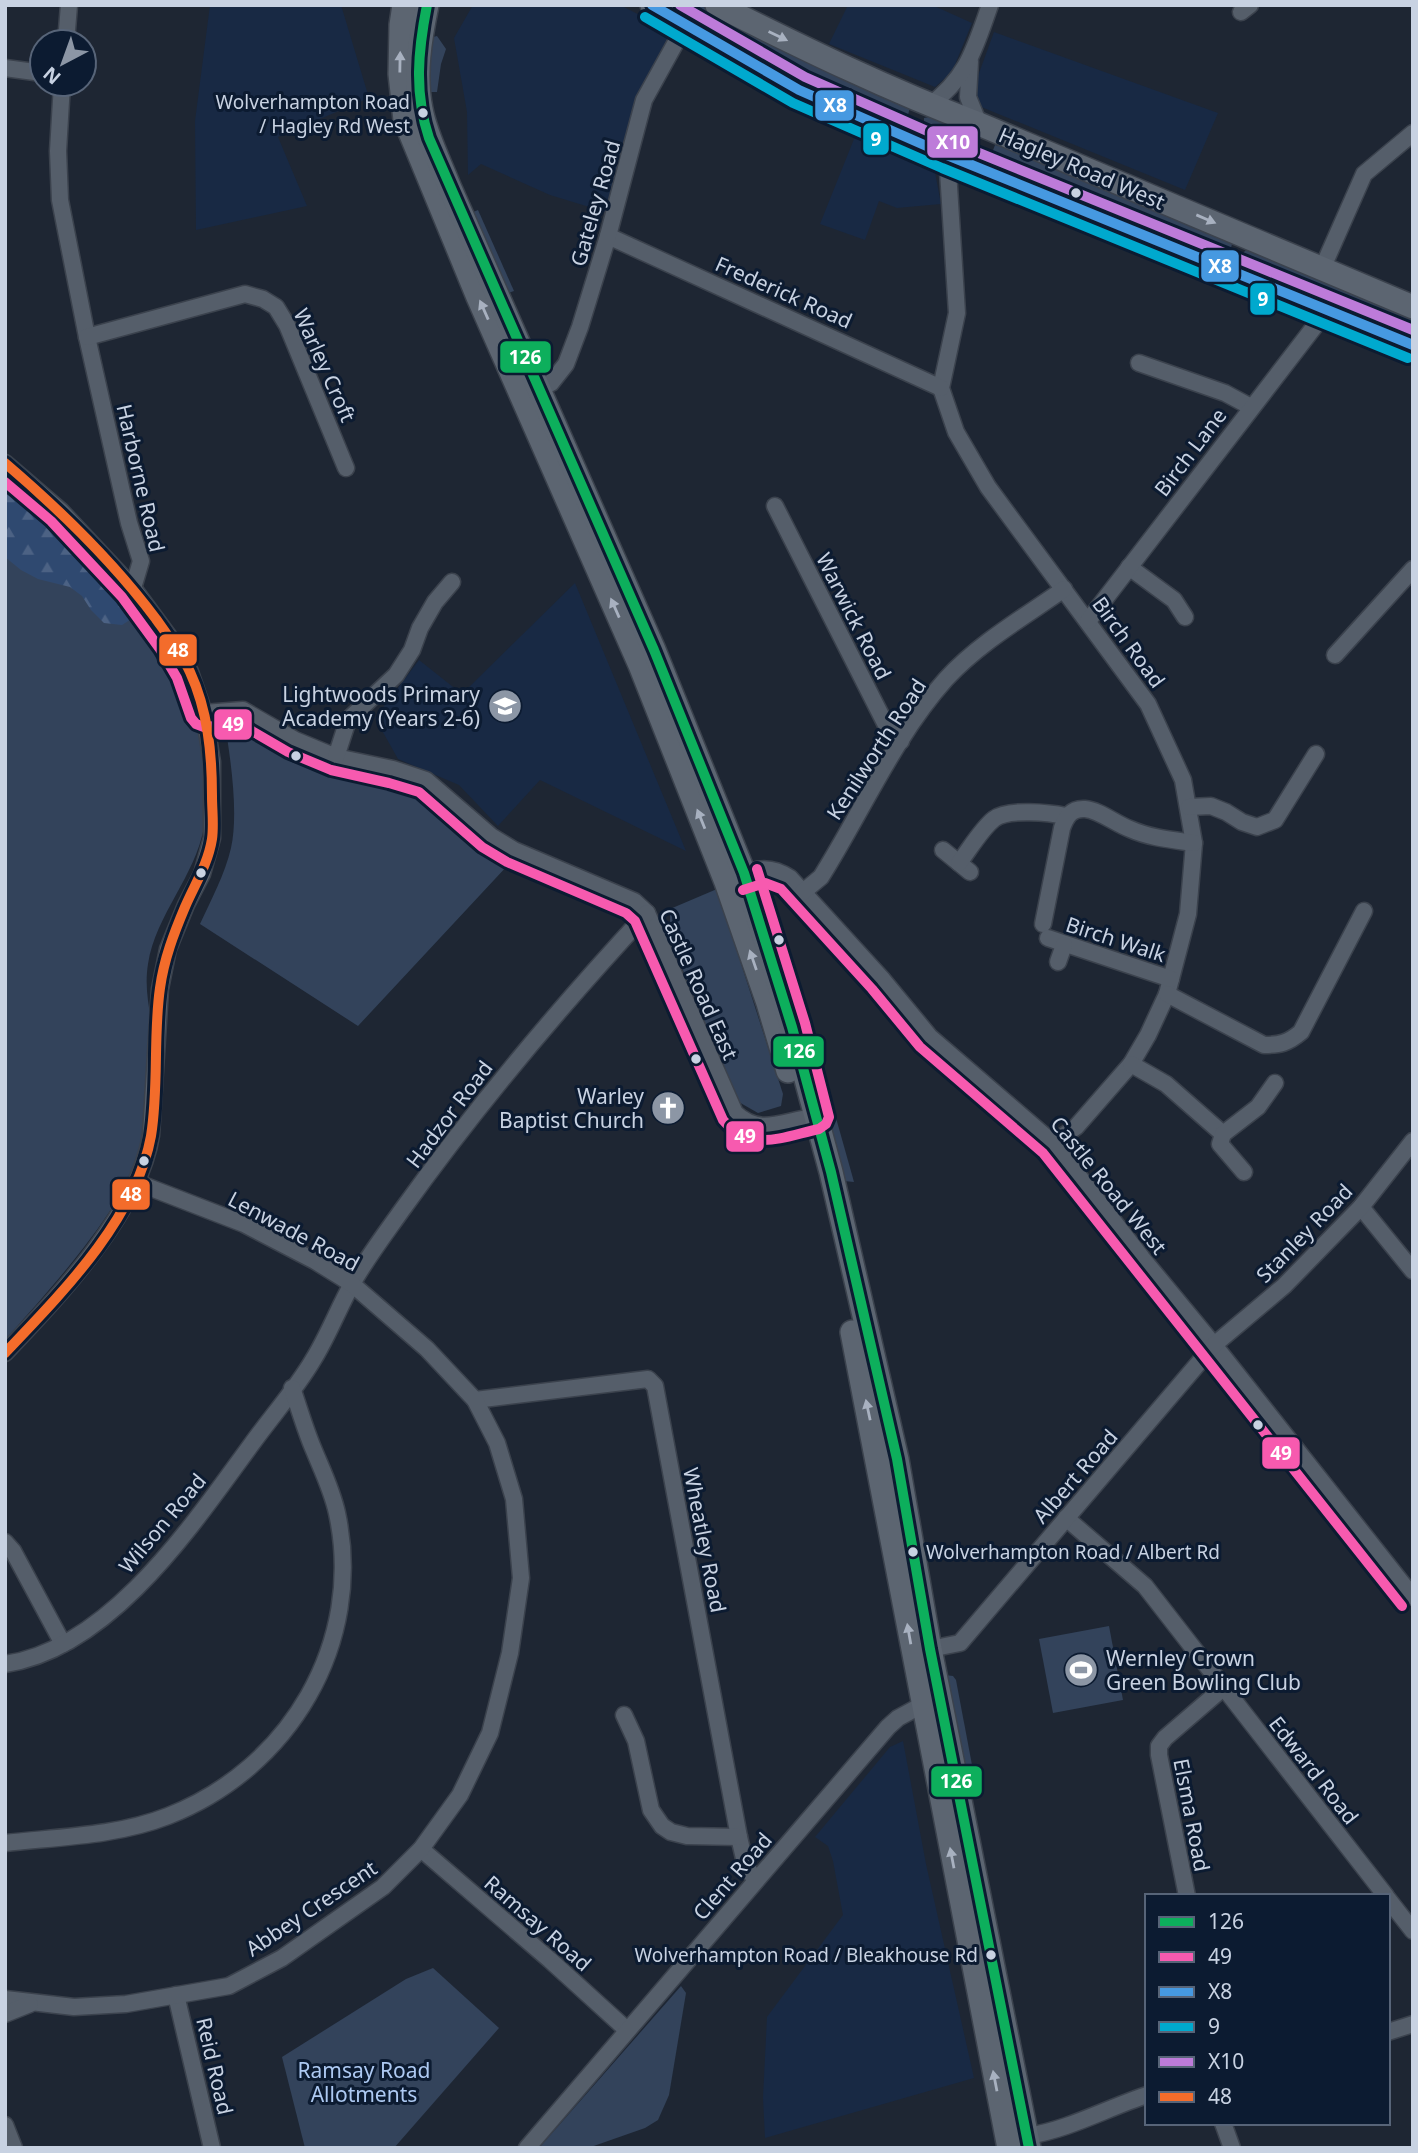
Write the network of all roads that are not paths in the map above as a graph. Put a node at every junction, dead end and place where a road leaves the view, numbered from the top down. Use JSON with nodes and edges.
{"nodes":[{"id":1,"x":69,"y":5,"type":"edge"},
{"id":2,"x":404,"y":5,"type":"edge"},
{"id":3,"x":426,"y":5,"type":"edge"},
{"id":4,"x":652,"y":5,"type":"edge"},
{"id":5,"x":717,"y":5,"type":"edge"},
{"id":6,"x":990,"y":5,"type":"edge"},
{"id":7,"x":686,"y":24,"type":"junction"},
{"id":8,"x":67,"y":28,"type":"edge"},
{"id":9,"x":970,"y":61,"type":"junction"},
{"id":10,"x":5,"y":68,"type":"edge"},
{"id":11,"x":28,"y":71,"type":"edge"},
{"id":12,"x":61,"y":98,"type":"edge"},
{"id":13,"x":929,"y":106,"type":"junction"},
{"id":14,"x":979,"y":124,"type":"junction"},
{"id":15,"x":1413,"y":133,"type":"edge"},
{"id":16,"x":920,"y":142,"type":"junction"},
{"id":17,"x":957,"y":159,"type":"junction"},
{"id":18,"x":1242,"y":235,"type":"junction"},
{"id":19,"x":608,"y":236,"type":"junction"},
{"id":20,"x":1227,"y":269,"type":"junction"},
{"id":21,"x":1322,"y":269,"type":"junction"},
{"id":22,"x":1413,"y":307,"type":"edge"},
{"id":23,"x":1328,"y":309,"type":"junction"},
{"id":24,"x":87,"y":337,"type":"junction"},
{"id":25,"x":1413,"y":345,"type":"edge"},
{"id":26,"x":1139,"y":363,"type":"dead end"},
{"id":27,"x":941,"y":388,"type":"junction"},
{"id":28,"x":531,"y":393,"type":"junction"},
{"id":29,"x":1251,"y":407,"type":"junction"},
{"id":30,"x":5,"y":463,"type":"edge"},
{"id":31,"x":346,"y":468,"type":"dead end"},
{"id":32,"x":775,"y":506,"type":"dead end"},
{"id":33,"x":1129,"y":567,"type":"junction"},
{"id":34,"x":1413,"y":569,"type":"edge"},
{"id":35,"x":452,"y":582,"type":"dead end"},
{"id":36,"x":134,"y":588,"type":"junction"},
{"id":37,"x":1064,"y":589,"type":"junction"},
{"id":38,"x":1185,"y":617,"type":"dead end"},
{"id":39,"x":1088,"y":621,"type":"junction"},
{"id":40,"x":1335,"y":655,"type":"dead end"},
{"id":41,"x":204,"y":713,"type":"junction"},
{"id":42,"x":901,"y":741,"type":"junction"},
{"id":43,"x":1316,"y":754,"type":"dead end"},
{"id":44,"x":336,"y":757,"type":"junction"},
{"id":45,"x":1189,"y":807,"type":"junction"},
{"id":46,"x":1066,"y":816,"type":"junction"},
{"id":47,"x":1194,"y":843,"type":"junction"},
{"id":48,"x":943,"y":850,"type":"dead end"},
{"id":49,"x":735,"y":878,"type":"junction"},
{"id":50,"x":803,"y":892,"type":"junction"},
{"id":51,"x":1364,"y":911,"type":"dead end"},
{"id":52,"x":647,"y":913,"type":"junction"},
{"id":53,"x":1064,"y":945,"type":"junction"},
{"id":54,"x":1058,"y":962,"type":"dead end"},
{"id":55,"x":1169,"y":986,"type":"junction"},
{"id":56,"x":1131,"y":1064,"type":"junction"},
{"id":57,"x":1275,"y":1083,"type":"dead end"},
{"id":58,"x":808,"y":1117,"type":"junction"},
{"id":59,"x":1223,"y":1134,"type":"junction"},
{"id":60,"x":1413,"y":1141,"type":"edge"},
{"id":61,"x":1053,"y":1143,"type":"junction"},
{"id":62,"x":1244,"y":1172,"type":"dead end"},
{"id":63,"x":138,"y":1183,"type":"junction"},
{"id":64,"x":1361,"y":1207,"type":"junction"},
{"id":65,"x":1413,"y":1272,"type":"edge"},
{"id":66,"x":352,"y":1284,"type":"junction"},
{"id":67,"x":1213,"y":1345,"type":"junction"},
{"id":68,"x":5,"y":1353,"type":"edge"},
{"id":69,"x":313,"y":1361,"type":"joint"},
{"id":70,"x":292,"y":1388,"type":"junction"},
{"id":71,"x":475,"y":1400,"type":"junction"},
{"id":72,"x":1066,"y":1517,"type":"junction"},
{"id":73,"x":5,"y":1542,"type":"edge"},
{"id":74,"x":1413,"y":1597,"type":"edge"},
{"id":75,"x":63,"y":1644,"type":"junction"},
{"id":76,"x":930,"y":1649,"type":"junction"},
{"id":77,"x":5,"y":1664,"type":"edge"},
{"id":78,"x":1223,"y":1688,"type":"junction"},
{"id":79,"x":922,"y":1705,"type":"junction"},
{"id":80,"x":624,"y":1715,"type":"dead end"},
{"id":81,"x":739,"y":1837,"type":"junction"},
{"id":82,"x":5,"y":1843,"type":"edge"},
{"id":83,"x":421,"y":1849,"type":"junction"},
{"id":84,"x":756,"y":1880,"type":"junction"},
{"id":85,"x":1186,"y":1894,"type":"edge"},
{"id":86,"x":1385,"y":1894,"type":"edge"},
{"id":87,"x":1390,"y":1901,"type":"edge"},
{"id":88,"x":1413,"y":1931,"type":"edge"},
{"id":89,"x":176,"y":1995,"type":"junction"},
{"id":90,"x":5,"y":1999,"type":"edge"},
{"id":91,"x":33,"y":2004,"type":"junction"},
{"id":92,"x":5,"y":2014,"type":"edge"},
{"id":93,"x":1413,"y":2024,"type":"edge"},
{"id":94,"x":627,"y":2030,"type":"junction"},
{"id":95,"x":1390,"y":2031,"type":"edge"},
{"id":96,"x":1145,"y":2096,"type":"edge"},
{"id":97,"x":5,"y":2125,"type":"edge"},
{"id":98,"x":1224,"y":2125,"type":"edge"},
{"id":99,"x":1024,"y":2145,"type":"edge"},
{"id":100,"x":14,"y":2148,"type":"edge"},
{"id":101,"x":212,"y":2148,"type":"edge"},
{"id":102,"x":527,"y":2148,"type":"edge"},
{"id":103,"x":1232,"y":2148,"type":"edge"}],
"edges":[{"from":1,"to":8,"type":"street"},
{"from":28,"to":2,"type":"highway","one_way":true},
{"from":3,"to":28,"type":"highway"},
{"from":4,"to":7,"type":"highway","name":"Hagley Road West"},
{"from":5,"to":13,"type":"highway","name":"Hagley Road West","one_way":true},
{"from":6,"to":9,"type":"street"},
{"from":7,"to":16,"type":"highway","name":"Hagley Road West"},
{"from":7,"to":19,"type":"street","name":"Gateley Road"},
{"from":9,"to":13,"type":"street"},
{"from":9,"to":14,"type":"street"},
{"from":10,"to":11,"type":"street"},
{"from":12,"to":24,"type":"street","name":"Harborne Road"},
{"from":13,"to":14,"type":"highway","name":"Hagley Road West"},
{"from":13,"to":16,"type":"highway"},
{"from":14,"to":17,"type":"highway"},
{"from":14,"to":18,"type":"highway","name":"Hagley Road West","one_way":true},
{"from":15,"to":21,"type":"street"},
{"from":16,"to":17,"type":"highway","name":"Hagley Road West"},
{"from":17,"to":20,"type":"highway","name":"Hagley Road West"},
{"from":17,"to":27,"type":"street"},
{"from":18,"to":20,"type":"highway"},
{"from":18,"to":21,"type":"highway","name":"Hagley Road West"},
{"from":19,"to":27,"type":"street","name":"Frederick Road"},
{"from":19,"to":28,"type":"street","name":"Gateley Road"},
{"from":20,"to":23,"type":"highway","name":"Hagley Road West"},
{"from":21,"to":22,"type":"highway","name":"Hagley Road West"},
{"from":23,"to":25,"type":"highway","name":"Hagley Road West"},
{"from":23,"to":29,"type":"street","name":"Birch Lane"},
{"from":24,"to":31,"type":"street","name":"Warley Croft"},
{"from":24,"to":36,"type":"street","name":"Harborne Road"},
{"from":26,"to":29,"type":"street"},
{"from":27,"to":37,"type":"street","name":"Birch Road"},
{"from":28,"to":49,"type":"highway"},
{"from":29,"to":33,"type":"street","name":"Birch Lane"},
{"from":30,"to":36,"type":"street"},
{"from":32,"to":42,"type":"street","name":"Warwick Road"},
{"from":33,"to":38,"type":"street"},
{"from":33,"to":39,"type":"street","name":"Birch Lane"},
{"from":34,"to":40,"type":"street"},
{"from":35,"to":44,"type":"street"},
{"from":36,"to":41,"type":"street"},
{"from":37,"to":39,"type":"street","name":"Birch Road"},
{"from":37,"to":42,"type":"street","name":"Kenilworth Road"},
{"from":39,"to":45,"type":"street","name":"Birch Road"},
{"from":41,"to":44,"type":"street","name":"Castle Road East"},
{"from":41,"to":63,"type":"street"},
{"from":42,"to":50,"type":"street","name":"Kenilworth Road"},
{"from":43,"to":45,"type":"street"},
{"from":44,"to":52,"type":"street","name":"Castle Road East"},
{"from":45,"to":47,"type":"street","name":"Birch Road"},
{"from":46,"to":47,"type":"street"},
{"from":46,"to":48,"type":"street"},
{"from":46,"to":53,"type":"street","name":"Birch Walk"},
{"from":47,"to":55,"type":"street","name":"Birch Road"},
{"from":49,"to":50,"type":"street","name":"Castle Road West"},
{"from":49,"to":58,"type":"highway"},
{"from":50,"to":61,"type":"street","name":"Castle Road West"},
{"from":51,"to":55,"type":"street","name":"Birch Walk"},
{"from":52,"to":58,"type":"street","name":"Castle Road East"},
{"from":52,"to":66,"type":"street","name":"Hadzor Road"},
{"from":53,"to":54,"type":"street"},
{"from":53,"to":55,"type":"street","name":"Birch Walk"},
{"from":55,"to":56,"type":"street","name":"Birch Road"},
{"from":56,"to":59,"type":"street"},
{"from":56,"to":61,"type":"street","name":"Birch Road"},
{"from":57,"to":59,"type":"street"},
{"from":58,"to":76,"type":"highway"},
{"from":79,"to":58,"type":"highway","one_way":true},
{"from":59,"to":62,"type":"street"},
{"from":60,"to":64,"type":"street","name":"Stanley Road"},
{"from":61,"to":67,"type":"street","name":"Castle Road West"},
{"from":63,"to":66,"type":"street","name":"Lenwade Road"},
{"from":63,"to":68,"type":"street"},
{"from":64,"to":65,"type":"street"},
{"from":64,"to":67,"type":"street","name":"Stanley Road"},
{"from":66,"to":69,"type":"street","name":"Hadzor Road"},
{"from":66,"to":71,"type":"street","name":"Lenwade Road"},
{"from":67,"to":72,"type":"street","name":"Albert Road"},
{"from":67,"to":74,"type":"street","name":"Castle Road West"},
{"from":69,"to":70,"type":"street","name":"Wilson Road"},
{"from":70,"to":75,"type":"street","name":"Wilson Road"},
{"from":70,"to":82,"type":"street"},
{"from":71,"to":81,"type":"street","name":"Wheatley Road"},
{"from":71,"to":83,"type":"street","name":"Abbey Crescent"},
{"from":72,"to":76,"type":"street","name":"Albert Road"},
{"from":72,"to":78,"type":"street","name":"Edward Road"},
{"from":73,"to":75,"type":"street"},
{"from":75,"to":77,"type":"street","name":"Wilson Road"},
{"from":76,"to":79,"type":"highway"},
{"from":76,"to":99,"type":"highway"},
{"from":78,"to":85,"type":"street","name":"Elsma Road"},
{"from":78,"to":86,"type":"street","name":"Edward Road"},
{"from":79,"to":84,"type":"street","name":"Clent Road"},
{"from":99,"to":79,"type":"highway","one_way":true},
{"from":80,"to":81,"type":"street"},
{"from":81,"to":84,"type":"street","name":"Wheatley Road"},
{"from":83,"to":89,"type":"street","name":"Abbey Crescent"},
{"from":83,"to":94,"type":"street","name":"Ramsay Road"},
{"from":84,"to":94,"type":"street","name":"Clent Road"},
{"from":87,"to":88,"type":"street","name":"Edward Road"},
{"from":89,"to":91,"type":"street","name":"Abbey Crescent"},
{"from":89,"to":101,"type":"street","name":"Reid Road"},
{"from":90,"to":91,"type":"street","name":"Abbey Crescent"},
{"from":91,"to":92,"type":"street","name":"Abbey Crescent"},
{"from":93,"to":95,"type":"street"},
{"from":94,"to":102,"type":"street","name":"Clent Road"},
{"from":96,"to":99,"type":"street"},
{"from":97,"to":100,"type":"street"},
{"from":98,"to":103,"type":"street"}]}
